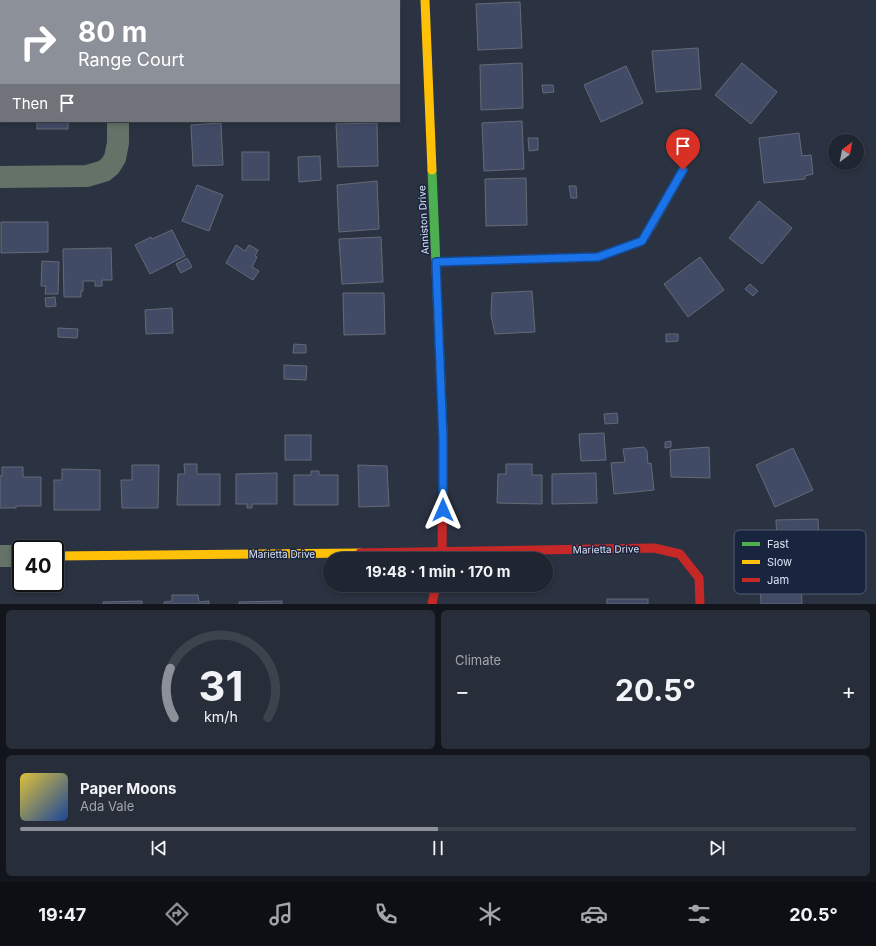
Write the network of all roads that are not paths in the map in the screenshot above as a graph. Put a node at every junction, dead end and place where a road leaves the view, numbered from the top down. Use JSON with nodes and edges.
{"nodes":[{"id":1,"x":425,"y":0,"type":"edge"},
{"id":2,"x":118,"y":122,"type":"edge"},
{"id":3,"x":683,"y":170,"type":"dead end"},
{"id":4,"x":0,"y":177,"type":"edge"},
{"id":5,"x":436,"y":262,"type":"junction"},
{"id":6,"x":442,"y":552,"type":"edge"},
{"id":7,"x":548,"y":552,"type":"edge"},
{"id":8,"x":0,"y":556,"type":"edge"},
{"id":9,"x":12,"y":556,"type":"edge"},
{"id":10,"x":64,"y":556,"type":"edge"},
{"id":11,"x":323,"y":556,"type":"edge"},
{"id":12,"x":435,"y":592,"type":"edge"},
{"id":13,"x":432,"y":604,"type":"edge"},
{"id":14,"x":700,"y":604,"type":"edge"}],
"edges":[{"from":1,"to":5,"type":"street","name":"Anniston Drive"},
{"from":2,"to":4,"type":"street"},
{"from":3,"to":5,"type":"street"},
{"from":5,"to":6,"type":"street","name":"Anniston Drive"},
{"from":7,"to":14,"type":"street","name":"Marietta Drive"},
{"from":8,"to":9,"type":"street"},
{"from":10,"to":11,"type":"street","name":"Marietta Drive"},
{"from":12,"to":13,"type":"street"}]}
